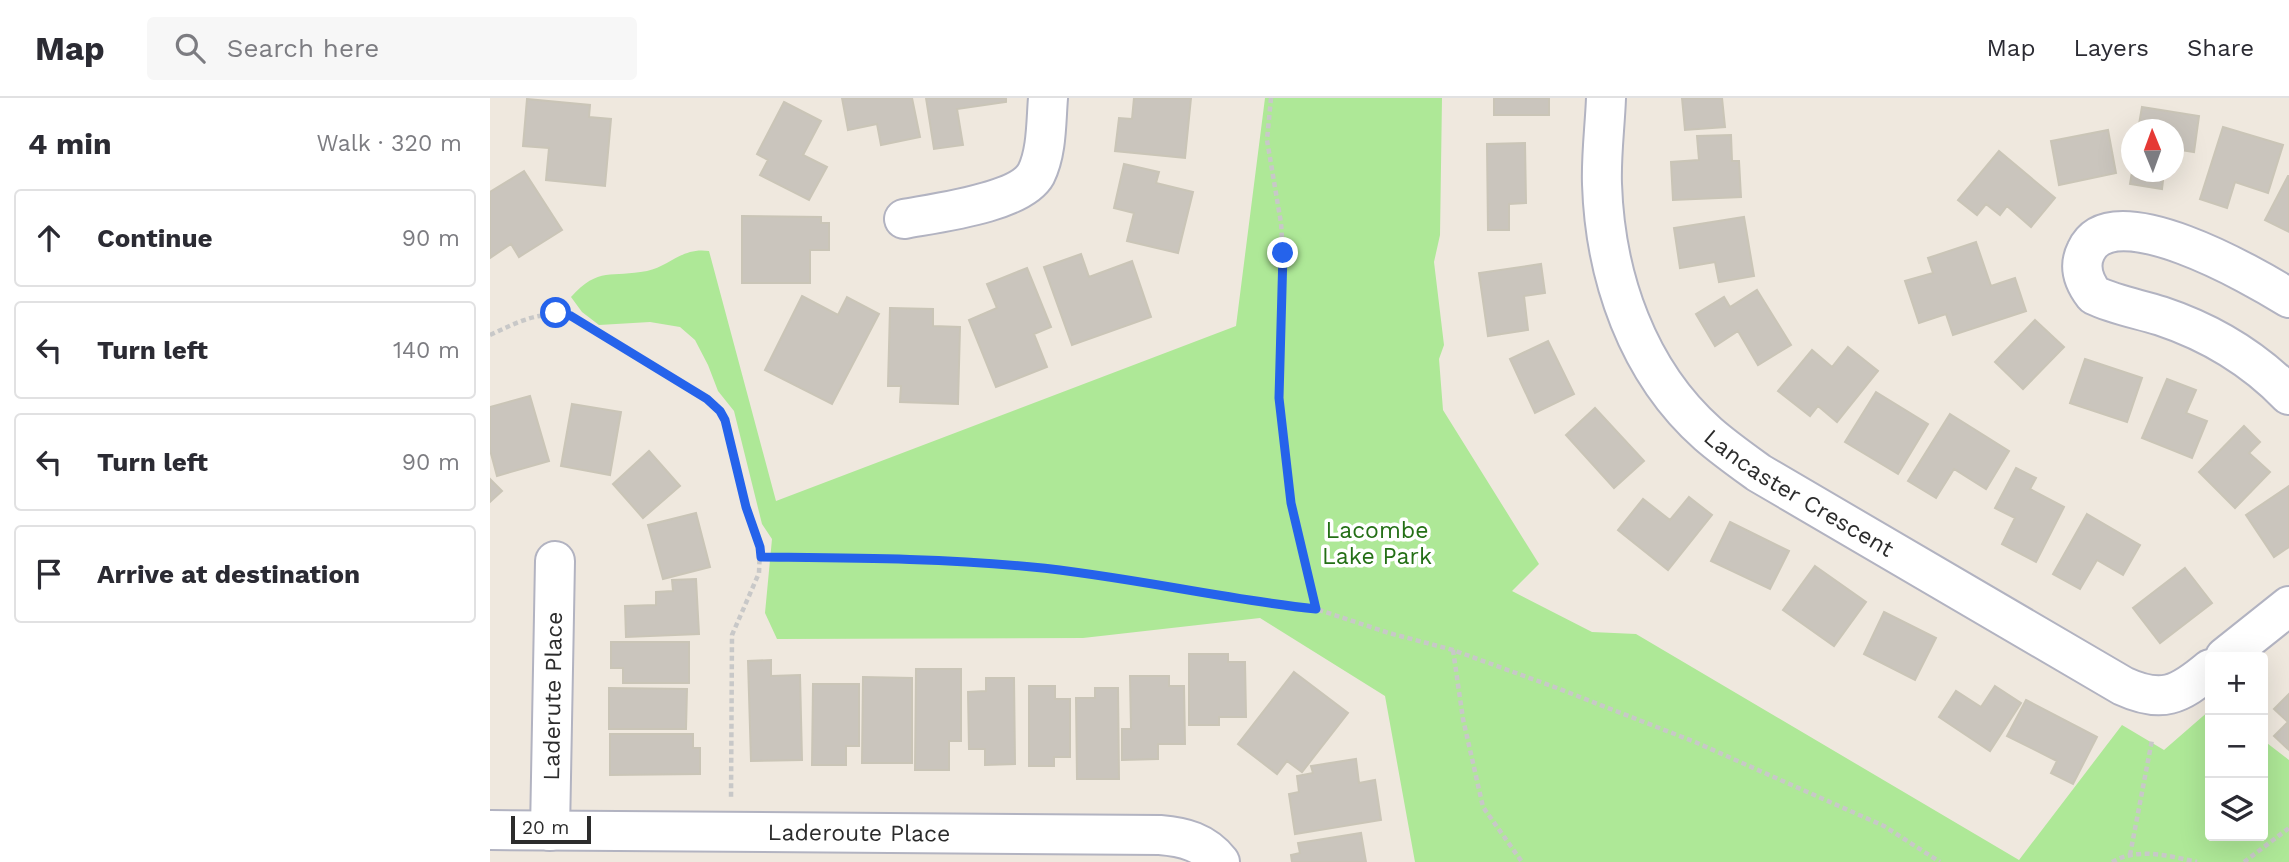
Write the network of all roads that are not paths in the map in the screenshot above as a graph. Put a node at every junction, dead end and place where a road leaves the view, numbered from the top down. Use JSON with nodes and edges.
{"nodes":[{"id":1,"x":1048,"y":98,"type":"edge"},
{"id":2,"x":1606,"y":98,"type":"edge"},
{"id":3,"x":904,"y":219,"type":"dead end"},
{"id":4,"x":2289,"y":298,"type":"edge"},
{"id":5,"x":2289,"y":395,"type":"edge"},
{"id":6,"x":555,"y":561,"type":"dead end"},
{"id":7,"x":2289,"y":606,"type":"edge"},
{"id":8,"x":2231,"y":652,"type":"edge"},
{"id":9,"x":2205,"y":674,"type":"edge"},
{"id":10,"x":490,"y":830,"type":"edge"},
{"id":11,"x":551,"y":831,"type":"junction"},
{"id":12,"x":1220,"y":862,"type":"edge"}],
"edges":[{"from":1,"to":3,"type":"street"},
{"from":2,"to":9,"type":"street","name":"Lancaster Crescent"},
{"from":4,"to":5,"type":"street"},
{"from":6,"to":11,"type":"street","name":"Laderute Place"},
{"from":7,"to":8,"type":"street"},
{"from":10,"to":11,"type":"street","name":"Laderoute Place"},
{"from":11,"to":12,"type":"street","name":"Laderoute Place"}]}
